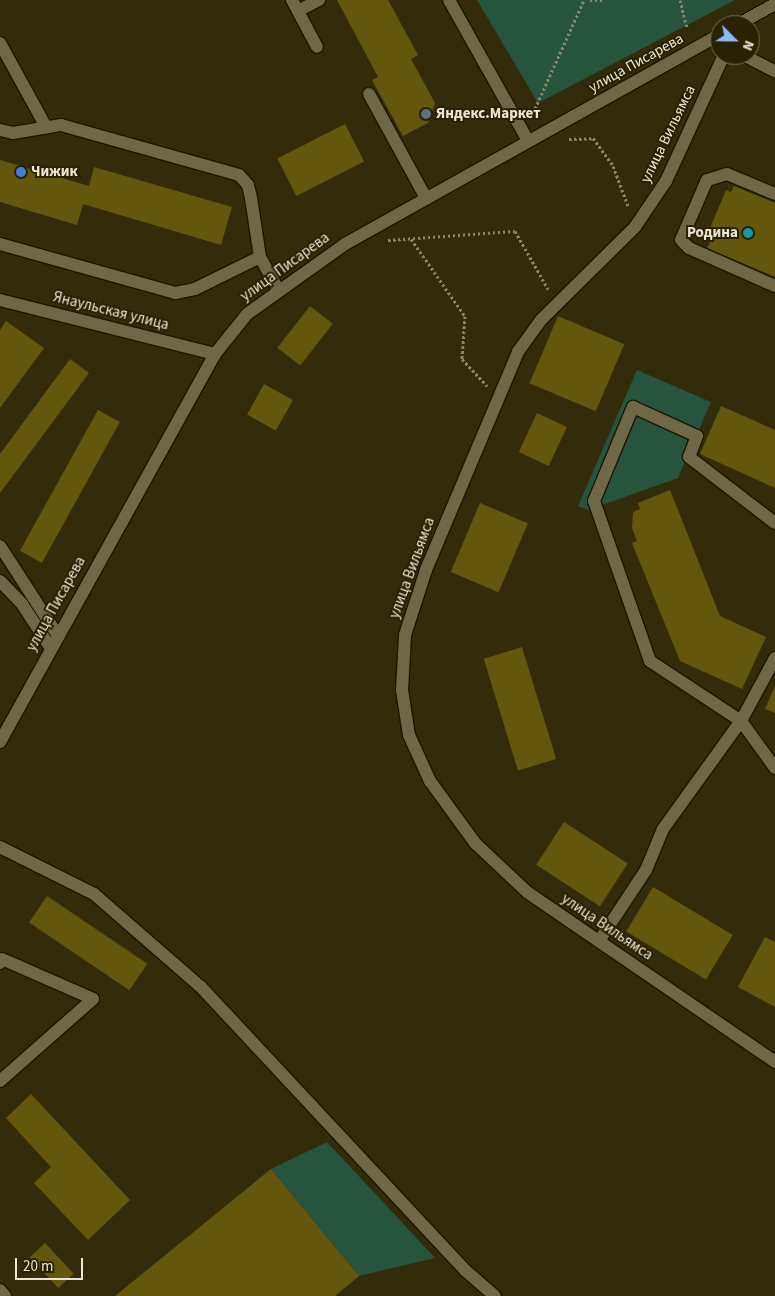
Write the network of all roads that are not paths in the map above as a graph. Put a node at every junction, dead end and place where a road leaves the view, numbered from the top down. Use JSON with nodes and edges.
{"nodes":[{"id":1,"x":319,"y":0,"type":"edge"},
{"id":2,"x":449,"y":0,"type":"edge"},
{"id":3,"x":775,"y":4,"type":"edge"},
{"id":4,"x":295,"y":5,"type":"edge"},
{"id":5,"x":755,"y":15,"type":"edge"},
{"id":6,"x":710,"y":43,"type":"edge"},
{"id":7,"x":0,"y":44,"type":"edge"},
{"id":8,"x":318,"y":48,"type":"dead end"},
{"id":9,"x":760,"y":64,"type":"edge"},
{"id":10,"x":719,"y":65,"type":"edge"},
{"id":11,"x":775,"y":71,"type":"edge"},
{"id":12,"x":369,"y":94,"type":"dead end"},
{"id":13,"x":46,"y":127,"type":"junction"},
{"id":14,"x":0,"y":130,"type":"edge"},
{"id":15,"x":528,"y":141,"type":"junction"},
{"id":16,"x":775,"y":194,"type":"edge"},
{"id":17,"x":426,"y":198,"type":"junction"},
{"id":18,"x":0,"y":244,"type":"edge"},
{"id":19,"x":260,"y":257,"type":"junction"},
{"id":20,"x":775,"y":286,"type":"edge"},
{"id":21,"x":278,"y":290,"type":"junction"},
{"id":22,"x":0,"y":300,"type":"edge"},
{"id":23,"x":215,"y":354,"type":"junction"},
{"id":24,"x":775,"y":522,"type":"edge"},
{"id":25,"x":0,"y":546,"type":"edge"},
{"id":26,"x":0,"y":581,"type":"edge"},
{"id":27,"x":57,"y":634,"type":"junction"},
{"id":28,"x":50,"y":647,"type":"junction"},
{"id":29,"x":775,"y":658,"type":"edge"},
{"id":30,"x":741,"y":721,"type":"junction"},
{"id":31,"x":0,"y":742,"type":"edge"},
{"id":32,"x":775,"y":768,"type":"edge"},
{"id":33,"x":0,"y":847,"type":"edge"},
{"id":34,"x":599,"y":942,"type":"junction"},
{"id":35,"x":0,"y":963,"type":"edge"},
{"id":36,"x":775,"y":1062,"type":"edge"},
{"id":37,"x":0,"y":1081,"type":"edge"},
{"id":38,"x":0,"y":1290,"type":"edge"},
{"id":39,"x":5,"y":1296,"type":"edge"},
{"id":40,"x":495,"y":1296,"type":"edge"}],
"edges":[{"from":1,"to":4,"type":"street"},
{"from":2,"to":15,"type":"street"},
{"from":3,"to":5,"type":"street"},
{"from":4,"to":8,"type":"street"},
{"from":6,"to":15,"type":"street","name":"улица Писарева"},
{"from":7,"to":13,"type":"street"},
{"from":9,"to":11,"type":"street"},
{"from":10,"to":34,"type":"street","name":"улица Вильямса"},
{"from":12,"to":17,"type":"street"},
{"from":13,"to":14,"type":"street"},
{"from":13,"to":19,"type":"street"},
{"from":15,"to":17,"type":"street","name":"улица Писарева"},
{"from":16,"to":20,"type":"street"},
{"from":17,"to":21,"type":"street","name":"улица Писарева"},
{"from":18,"to":19,"type":"street"},
{"from":19,"to":21,"type":"street"},
{"from":21,"to":23,"type":"street","name":"улица Писарева"},
{"from":22,"to":23,"type":"street","name":"Янаульская улица"},
{"from":23,"to":27,"type":"street","name":"улица Писарева"},
{"from":24,"to":30,"type":"street"},
{"from":25,"to":27,"type":"street"},
{"from":26,"to":28,"type":"street"},
{"from":27,"to":28,"type":"street","name":"улица Писарева"},
{"from":28,"to":31,"type":"street","name":"улица Писарева"},
{"from":29,"to":30,"type":"street"},
{"from":30,"to":32,"type":"street"},
{"from":30,"to":34,"type":"street"},
{"from":33,"to":40,"type":"street"},
{"from":34,"to":36,"type":"street","name":"улица Вильямса"},
{"from":35,"to":37,"type":"street"},
{"from":38,"to":39,"type":"street"}]}
